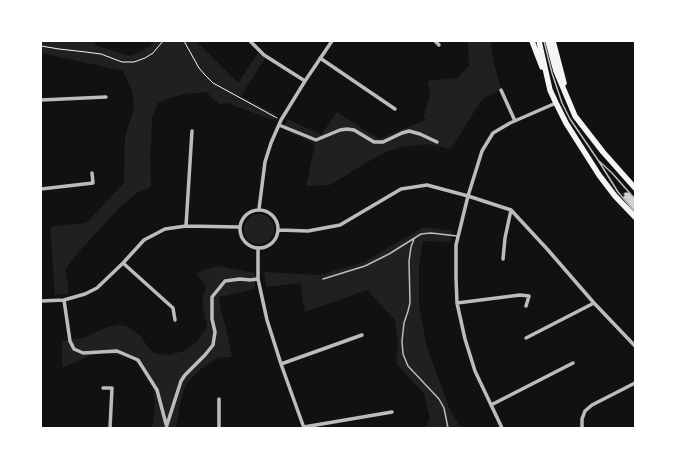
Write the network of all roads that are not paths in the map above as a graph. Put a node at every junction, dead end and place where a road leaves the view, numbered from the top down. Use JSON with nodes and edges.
{"nodes":[{"id":1,"x":250,"y":41,"type":"edge"},
{"id":2,"x":332,"y":41,"type":"edge"},
{"id":3,"x":435,"y":41,"type":"edge"},
{"id":4,"x":532,"y":41,"type":"edge"},
{"id":5,"x":539,"y":41,"type":"edge"},
{"id":6,"x":544,"y":41,"type":"edge"},
{"id":7,"x":548,"y":41,"type":"edge"},
{"id":8,"x":553,"y":41,"type":"edge"},
{"id":9,"x":439,"y":45,"type":"dead end"},
{"id":10,"x":320,"y":58,"type":"junction"},
{"id":11,"x":306,"y":81,"type":"junction"},
{"id":12,"x":501,"y":90,"type":"dead end"},
{"id":13,"x":550,"y":90,"type":"junction"},
{"id":14,"x":567,"y":95,"type":"junction"},
{"id":15,"x":106,"y":97,"type":"dead end"},
{"id":16,"x":41,"y":100,"type":"edge"},
{"id":17,"x":556,"y":103,"type":"junction"},
{"id":18,"x":395,"y":109,"type":"dead end"},
{"id":19,"x":515,"y":121,"type":"junction"},
{"id":20,"x":279,"y":125,"type":"junction"},
{"id":21,"x":192,"y":131,"type":"dead end"},
{"id":22,"x":436,"y":142,"type":"dead end"},
{"id":23,"x":598,"y":160,"type":"junction"},
{"id":24,"x":92,"y":173,"type":"dead end"},
{"id":25,"x":635,"y":188,"type":"edge"},
{"id":26,"x":41,"y":189,"type":"edge"},
{"id":27,"x":468,"y":196,"type":"junction"},
{"id":28,"x":635,"y":199,"type":"edge"},
{"id":29,"x":259,"y":209,"type":"junction"},
{"id":30,"x":511,"y":210,"type":"junction"},
{"id":31,"x":635,"y":212,"type":"edge"},
{"id":32,"x":635,"y":217,"type":"edge"},
{"id":33,"x":186,"y":226,"type":"junction"},
{"id":34,"x":239,"y":227,"type":"junction"},
{"id":35,"x":279,"y":230,"type":"junction"},
{"id":36,"x":457,"y":236,"type":"junction"},
{"id":37,"x":414,"y":239,"type":"junction"},
{"id":38,"x":258,"y":249,"type":"junction"},
{"id":39,"x":503,"y":259,"type":"dead end"},
{"id":40,"x":122,"y":263,"type":"junction"},
{"id":41,"x":258,"y":279,"type":"junction"},
{"id":42,"x":323,"y":279,"type":"dead end"},
{"id":43,"x":64,"y":300,"type":"junction"},
{"id":44,"x":41,"y":301,"type":"edge"},
{"id":45,"x":457,"y":303,"type":"junction"},
{"id":46,"x":594,"y":303,"type":"junction"},
{"id":47,"x":526,"y":306,"type":"dead end"},
{"id":48,"x":175,"y":320,"type":"dead end"},
{"id":49,"x":362,"y":334,"type":"dead end"},
{"id":50,"x":526,"y":338,"type":"dead end"},
{"id":51,"x":635,"y":346,"type":"edge"},
{"id":52,"x":573,"y":363,"type":"dead end"},
{"id":53,"x":281,"y":364,"type":"junction"},
{"id":54,"x":635,"y":383,"type":"edge"},
{"id":55,"x":103,"y":388,"type":"dead end"},
{"id":56,"x":219,"y":399,"type":"dead end"},
{"id":57,"x":491,"y":404,"type":"junction"},
{"id":58,"x":392,"y":412,"type":"dead end"},
{"id":59,"x":166,"y":427,"type":"edge"},
{"id":60,"x":304,"y":427,"type":"edge"},
{"id":61,"x":110,"y":428,"type":"edge"},
{"id":62,"x":219,"y":428,"type":"edge"},
{"id":63,"x":448,"y":428,"type":"edge"},
{"id":64,"x":502,"y":428,"type":"edge"},
{"id":65,"x":582,"y":428,"type":"edge"}],
"edges":[{"from":1,"to":11,"type":"street"},
{"from":2,"to":10,"type":"street"},
{"from":3,"to":9,"type":"street"},
{"from":4,"to":13,"type":"main road"},
{"from":5,"to":13,"type":"main road"},
{"from":6,"to":23,"type":"lane"},
{"from":7,"to":14,"type":"main road"},
{"from":8,"to":14,"type":"main road"},
{"from":10,"to":11,"type":"street"},
{"from":10,"to":18,"type":"street"},
{"from":11,"to":20,"type":"street"},
{"from":12,"to":19,"type":"street"},
{"from":13,"to":17,"type":"main road"},
{"from":14,"to":25,"type":"main road"},
{"from":15,"to":16,"type":"street"},
{"from":17,"to":19,"type":"street"},
{"from":17,"to":32,"type":"main road"},
{"from":19,"to":27,"type":"street"},
{"from":20,"to":22,"type":"street"},
{"from":20,"to":29,"type":"street"},
{"from":21,"to":33,"type":"street"},
{"from":23,"to":28,"type":"lane"},
{"from":23,"to":31,"type":"lane"},
{"from":24,"to":26,"type":"street"},
{"from":27,"to":30,"type":"street"},
{"from":27,"to":35,"type":"street"},
{"from":27,"to":36,"type":"street"},
{"from":29,"to":34,"type":"street"},
{"from":29,"to":35,"type":"street"},
{"from":30,"to":39,"type":"street"},
{"from":30,"to":46,"type":"street"},
{"from":33,"to":34,"type":"street"},
{"from":33,"to":40,"type":"street"},
{"from":34,"to":38,"type":"street"},
{"from":35,"to":38,"type":"street"},
{"from":36,"to":37,"type":"lane"},
{"from":36,"to":45,"type":"street"},
{"from":37,"to":42,"type":"lane"},
{"from":37,"to":63,"type":"lane"},
{"from":38,"to":41,"type":"street"},
{"from":40,"to":43,"type":"street"},
{"from":40,"to":48,"type":"street"},
{"from":41,"to":53,"type":"street"},
{"from":41,"to":59,"type":"street"},
{"from":43,"to":44,"type":"street"},
{"from":43,"to":59,"type":"street"},
{"from":45,"to":47,"type":"street"},
{"from":45,"to":57,"type":"street"},
{"from":46,"to":50,"type":"street"},
{"from":46,"to":51,"type":"street"},
{"from":49,"to":53,"type":"street"},
{"from":52,"to":57,"type":"street"},
{"from":53,"to":60,"type":"street"},
{"from":54,"to":65,"type":"street"},
{"from":55,"to":61,"type":"street"},
{"from":56,"to":62,"type":"street"},
{"from":57,"to":64,"type":"street"},
{"from":58,"to":60,"type":"street"}]}
